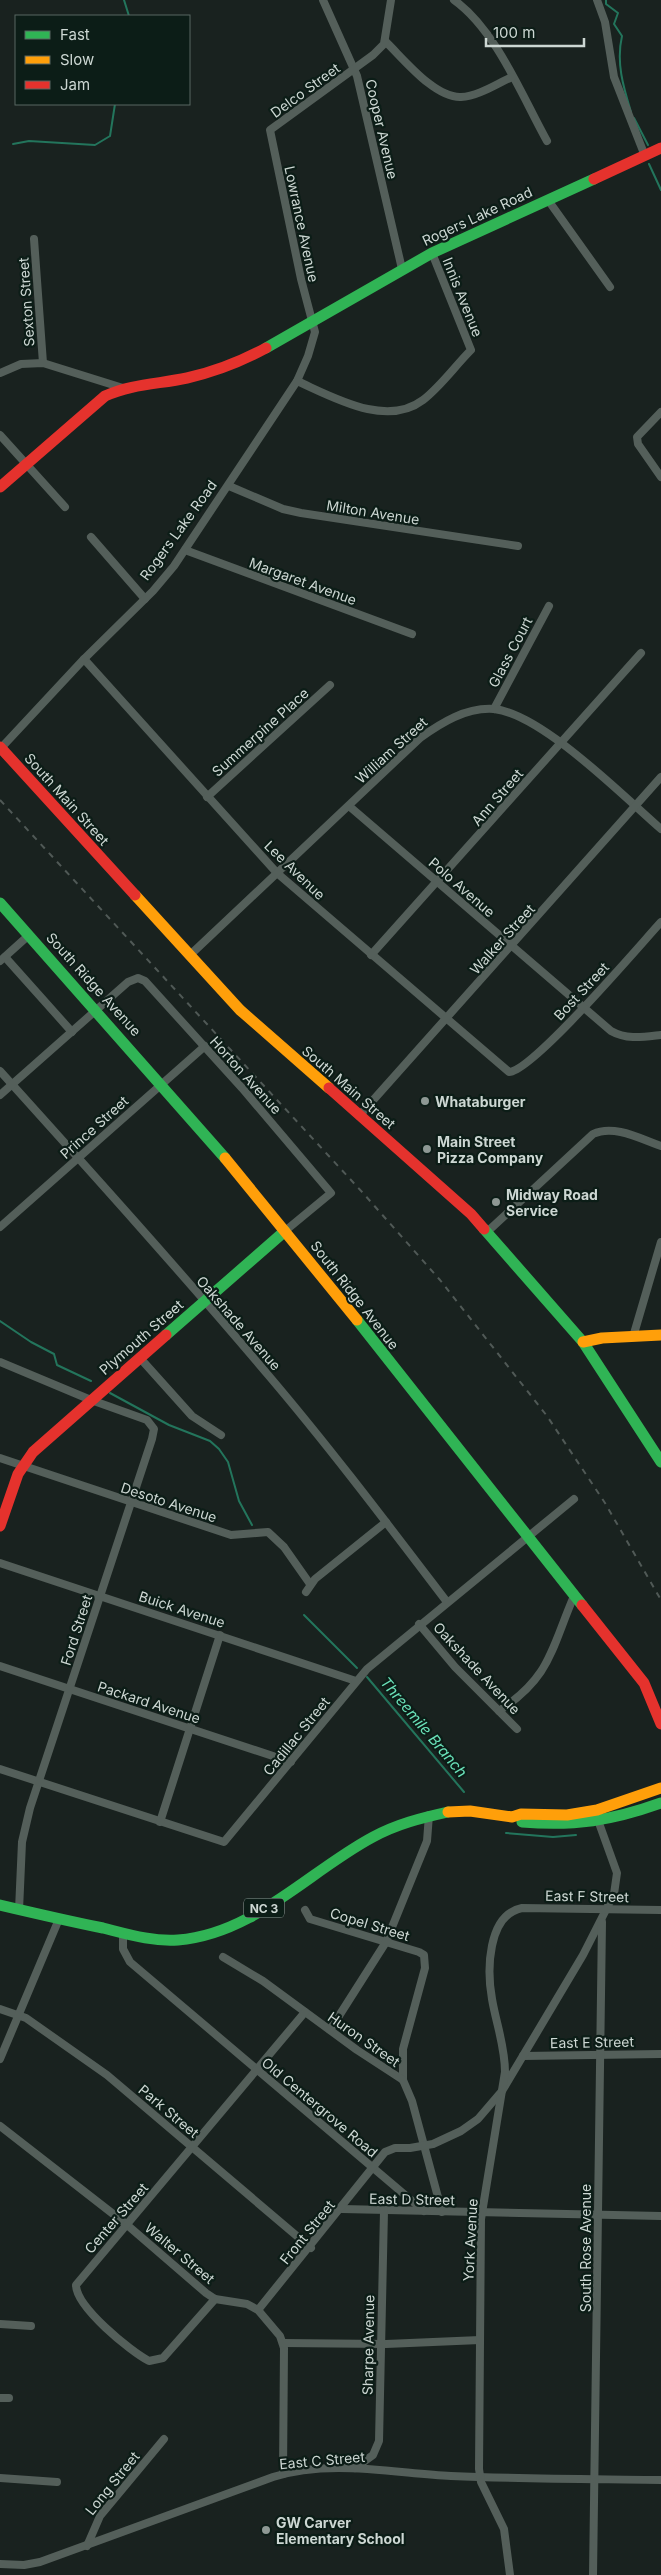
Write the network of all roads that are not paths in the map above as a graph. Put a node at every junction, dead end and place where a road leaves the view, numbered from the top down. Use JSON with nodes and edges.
{"nodes":[{"id":1,"x":323,"y":0,"type":"edge"},
{"id":2,"x":391,"y":0,"type":"edge"},
{"id":3,"x":454,"y":0,"type":"edge"},
{"id":4,"x":597,"y":0,"type":"edge"},
{"id":5,"x":384,"y":41,"type":"junction"},
{"id":6,"x":354,"y":70,"type":"junction"},
{"id":7,"x":512,"y":77,"type":"junction"},
{"id":8,"x":270,"y":130,"type":"joint"},
{"id":9,"x":547,"y":140,"type":"dead end"},
{"id":10,"x":661,"y":148,"type":"edge"},
{"id":11,"x":645,"y":156,"type":"junction"},
{"id":12,"x":548,"y":200,"type":"junction"},
{"id":13,"x":34,"y":239,"type":"dead end"},
{"id":14,"x":432,"y":254,"type":"junction"},
{"id":15,"x":402,"y":269,"type":"junction"},
{"id":16,"x":610,"y":288,"type":"dead end"},
{"id":17,"x":312,"y":323,"type":"junction"},
{"id":18,"x":43,"y":363,"type":"junction"},
{"id":19,"x":0,"y":373,"type":"edge"},
{"id":20,"x":297,"y":381,"type":"junction"},
{"id":21,"x":124,"y":388,"type":"junction"},
{"id":22,"x":661,"y":412,"type":"edge"},
{"id":23,"x":0,"y":435,"type":"edge"},
{"id":24,"x":26,"y":464,"type":"junction"},
{"id":25,"x":661,"y":477,"type":"edge"},
{"id":26,"x":228,"y":486,"type":"junction"},
{"id":27,"x":0,"y":487,"type":"edge"},
{"id":28,"x":65,"y":507,"type":"dead end"},
{"id":29,"x":91,"y":537,"type":"dead end"},
{"id":30,"x":518,"y":546,"type":"dead end"},
{"id":31,"x":185,"y":550,"type":"junction"},
{"id":32,"x":145,"y":599,"type":"junction"},
{"id":33,"x":549,"y":606,"type":"dead end"},
{"id":34,"x":412,"y":634,"type":"dead end"},
{"id":35,"x":641,"y":654,"type":"dead end"},
{"id":36,"x":84,"y":659,"type":"junction"},
{"id":37,"x":330,"y":685,"type":"dead end"},
{"id":38,"x":494,"y":710,"type":"junction"},
{"id":39,"x":562,"y":743,"type":"junction"},
{"id":40,"x":0,"y":748,"type":"edge"},
{"id":41,"x":661,"y":777,"type":"edge"},
{"id":42,"x":207,"y":797,"type":"junction"},
{"id":43,"x":349,"y":806,"type":"junction"},
{"id":44,"x":635,"y":807,"type":"junction"},
{"id":45,"x":661,"y":829,"type":"edge"},
{"id":46,"x":277,"y":873,"type":"junction"},
{"id":47,"x":438,"y":882,"type":"junction"},
{"id":48,"x":0,"y":903,"type":"edge"},
{"id":49,"x":661,"y":922,"type":"edge"},
{"id":50,"x":29,"y":935,"type":"junction"},
{"id":51,"x":512,"y":946,"type":"junction"},
{"id":52,"x":371,"y":955,"type":"junction"},
{"id":53,"x":189,"y":956,"type":"junction"},
{"id":54,"x":2,"y":959,"type":"edge"},
{"id":55,"x":583,"y":1008,"type":"junction"},
{"id":56,"x":97,"y":1010,"type":"junction"},
{"id":57,"x":446,"y":1019,"type":"junction"},
{"id":58,"x":72,"y":1032,"type":"junction"},
{"id":59,"x":661,"y":1035,"type":"edge"},
{"id":60,"x":205,"y":1046,"type":"junction"},
{"id":61,"x":0,"y":1071,"type":"edge"},
{"id":62,"x":515,"y":1072,"type":"joint"},
{"id":63,"x":162,"y":1083,"type":"junction"},
{"id":64,"x":12,"y":1084,"type":"junction"},
{"id":65,"x":0,"y":1095,"type":"edge"},
{"id":66,"x":360,"y":1116,"type":"junction"},
{"id":67,"x":661,"y":1146,"type":"edge"},
{"id":68,"x":78,"y":1158,"type":"junction"},
{"id":69,"x":331,"y":1193,"type":"joint"},
{"id":70,"x":0,"y":1227,"type":"edge"},
{"id":71,"x":285,"y":1231,"type":"junction"},
{"id":72,"x":487,"y":1232,"type":"junction"},
{"id":73,"x":661,"y":1242,"type":"edge"},
{"id":74,"x":205,"y":1301,"type":"junction"},
{"id":75,"x":661,"y":1335,"type":"edge"},
{"id":76,"x":633,"y":1337,"type":"junction"},
{"id":77,"x":583,"y":1342,"type":"junction"},
{"id":78,"x":140,"y":1358,"type":"junction"},
{"id":79,"x":0,"y":1362,"type":"edge"},
{"id":80,"x":91,"y":1400,"type":"junction"},
{"id":81,"x":221,"y":1435,"type":"dead end"},
{"id":82,"x":0,"y":1458,"type":"edge"},
{"id":83,"x":661,"y":1462,"type":"edge"},
{"id":84,"x":23,"y":1465,"type":"junction"},
{"id":85,"x":574,"y":1499,"type":"dead end"},
{"id":86,"x":131,"y":1503,"type":"junction"},
{"id":87,"x":386,"y":1522,"type":"junction"},
{"id":88,"x":0,"y":1526,"type":"edge"},
{"id":89,"x":526,"y":1537,"type":"junction"},
{"id":90,"x":0,"y":1563,"type":"edge"},
{"id":91,"x":310,"y":1584,"type":"junction"},
{"id":92,"x":306,"y":1592,"type":"dead end"},
{"id":93,"x":100,"y":1595,"type":"junction"},
{"id":94,"x":574,"y":1596,"type":"junction"},
{"id":95,"x":447,"y":1602,"type":"junction"},
{"id":96,"x":419,"y":1624,"type":"junction"},
{"id":97,"x":220,"y":1635,"type":"junction"},
{"id":98,"x":0,"y":1666,"type":"edge"},
{"id":99,"x":356,"y":1681,"type":"junction"},
{"id":100,"x":70,"y":1689,"type":"junction"},
{"id":101,"x":499,"y":1711,"type":"junction"},
{"id":102,"x":661,"y":1724,"type":"edge"},
{"id":103,"x":190,"y":1729,"type":"junction"},
{"id":104,"x":517,"y":1729,"type":"dead end"},
{"id":105,"x":291,"y":1762,"type":"junction"},
{"id":106,"x":0,"y":1769,"type":"edge"},
{"id":107,"x":39,"y":1782,"type":"junction"},
{"id":108,"x":661,"y":1788,"type":"edge"},
{"id":109,"x":635,"y":1798,"type":"junction"},
{"id":110,"x":661,"y":1803,"type":"edge"},
{"id":111,"x":429,"y":1815,"type":"junction"},
{"id":112,"x":512,"y":1816,"type":"junction"},
{"id":113,"x":160,"y":1822,"type":"junction"},
{"id":114,"x":599,"y":1823,"type":"junction"},
{"id":115,"x":0,"y":1905,"type":"edge"},
{"id":116,"x":607,"y":1909,"type":"junction"},
{"id":117,"x":19,"y":1910,"type":"junction"},
{"id":118,"x":305,"y":1910,"type":"dead end"},
{"id":119,"x":512,"y":1910,"type":"joint"},
{"id":120,"x":661,"y":1910,"type":"edge"},
{"id":121,"x":59,"y":1919,"type":"junction"},
{"id":122,"x":602,"y":1922,"type":"junction"},
{"id":123,"x":123,"y":1934,"type":"junction"},
{"id":124,"x":386,"y":1942,"type":"junction"},
{"id":125,"x":223,"y":1957,"type":"dead end"},
{"id":126,"x":0,"y":2009,"type":"edge"},
{"id":127,"x":305,"y":2012,"type":"junction"},
{"id":128,"x":19,"y":2014,"type":"junction"},
{"id":129,"x":330,"y":2030,"type":"junction"},
{"id":130,"x":661,"y":2054,"type":"edge"},
{"id":131,"x":600,"y":2055,"type":"junction"},
{"id":132,"x":523,"y":2056,"type":"junction"},
{"id":133,"x":0,"y":2059,"type":"edge"},
{"id":134,"x":258,"y":2070,"type":"junction"},
{"id":135,"x":403,"y":2080,"type":"junction"},
{"id":136,"x":502,"y":2091,"type":"junction"},
{"id":137,"x":0,"y":2126,"type":"edge"},
{"id":138,"x":424,"y":2146,"type":"junction"},
{"id":139,"x":192,"y":2147,"type":"junction"},
{"id":140,"x":373,"y":2168,"type":"junction"},
{"id":141,"x":342,"y":2209,"type":"junction"},
{"id":142,"x":384,"y":2211,"type":"junction"},
{"id":143,"x":424,"y":2211,"type":"junction"},
{"id":144,"x":442,"y":2212,"type":"junction"},
{"id":145,"x":481,"y":2212,"type":"junction"},
{"id":146,"x":597,"y":2215,"type":"junction"},
{"id":147,"x":661,"y":2216,"type":"edge"},
{"id":148,"x":126,"y":2224,"type":"junction"},
{"id":149,"x":311,"y":2248,"type":"junction"},
{"id":150,"x":215,"y":2299,"type":"junction"},
{"id":151,"x":258,"y":2310,"type":"junction"},
{"id":152,"x":0,"y":2324,"type":"edge"},
{"id":153,"x":31,"y":2326,"type":"dead end"},
{"id":154,"x":480,"y":2340,"type":"junction"},
{"id":155,"x":283,"y":2343,"type":"junction"},
{"id":156,"x":381,"y":2344,"type":"junction"},
{"id":157,"x":0,"y":2398,"type":"edge"},
{"id":158,"x":9,"y":2398,"type":"dead end"},
{"id":159,"x":164,"y":2439,"type":"dead end"},
{"id":160,"x":355,"y":2468,"type":"junction"},
{"id":161,"x":283,"y":2474,"type":"junction"},
{"id":162,"x":480,"y":2477,"type":"junction"},
{"id":163,"x":0,"y":2478,"type":"edge"},
{"id":164,"x":594,"y":2479,"type":"junction"},
{"id":165,"x":661,"y":2480,"type":"edge"},
{"id":166,"x":57,"y":2482,"type":"dead end"},
{"id":167,"x":87,"y":2546,"type":"junction"},
{"id":168,"x":0,"y":2564,"type":"edge"},
{"id":169,"x":510,"y":2575,"type":"edge"},
{"id":170,"x":593,"y":2575,"type":"edge"}],
"edges":[{"from":1,"to":6,"type":"street","name":"Cooper Avenue"},
{"from":2,"to":5,"type":"street"},
{"from":3,"to":7,"type":"street"},
{"from":4,"to":11,"type":"street"},
{"from":5,"to":6,"type":"street","name":"Delco Street"},
{"from":5,"to":7,"type":"street"},
{"from":6,"to":8,"type":"street","name":"Delco Street"},
{"from":6,"to":15,"type":"street","name":"Cooper Avenue"},
{"from":7,"to":9,"type":"street"},
{"from":8,"to":17,"type":"street","name":"Lowrance Avenue"},
{"from":10,"to":11,"type":"main road","name":"Rogers Lake Road"},
{"from":11,"to":12,"type":"main road","name":"Rogers Lake Road"},
{"from":12,"to":14,"type":"main road","name":"Rogers Lake Road"},
{"from":12,"to":16,"type":"street"},
{"from":13,"to":18,"type":"street","name":"Sexton Street"},
{"from":14,"to":15,"type":"main road","name":"Rogers Lake Road"},
{"from":14,"to":20,"type":"street","name":"Innis Avenue"},
{"from":15,"to":17,"type":"main road","name":"Rogers Lake Road"},
{"from":17,"to":20,"type":"street","name":"Rogers Lake Road"},
{"from":17,"to":21,"type":"main road","name":"Rogers Lake Road"},
{"from":18,"to":19,"type":"street"},
{"from":18,"to":21,"type":"street"},
{"from":20,"to":26,"type":"street","name":"Rogers Lake Road"},
{"from":21,"to":24,"type":"main road","name":"Rogers Lake Road"},
{"from":22,"to":25,"type":"street"},
{"from":23,"to":24,"type":"street"},
{"from":24,"to":27,"type":"main road","name":"Rogers Lake Road"},
{"from":24,"to":28,"type":"street"},
{"from":26,"to":30,"type":"street","name":"Milton Avenue"},
{"from":26,"to":31,"type":"street","name":"Rogers Lake Road"},
{"from":29,"to":32,"type":"street"},
{"from":31,"to":32,"type":"street","name":"Rogers Lake Road"},
{"from":31,"to":34,"type":"street","name":"Margaret Avenue"},
{"from":32,"to":36,"type":"street","name":"Rogers Lake Road"},
{"from":33,"to":38,"type":"street","name":"Glass Court"},
{"from":35,"to":39,"type":"street","name":"Ann Street"},
{"from":36,"to":40,"type":"street","name":"Rogers Lake Road"},
{"from":36,"to":42,"type":"street","name":"Lee Avenue"},
{"from":37,"to":42,"type":"street","name":"Summerpine Place"},
{"from":38,"to":39,"type":"street","name":"William Street"},
{"from":38,"to":43,"type":"street","name":"William Street"},
{"from":39,"to":44,"type":"street","name":"William Street"},
{"from":39,"to":47,"type":"street","name":"Ann Street"},
{"from":40,"to":53,"type":"main road","name":"South Main Street"},
{"from":41,"to":44,"type":"street","name":"Walker Street"},
{"from":42,"to":46,"type":"street","name":"Lee Avenue"},
{"from":43,"to":46,"type":"street","name":"William Street"},
{"from":43,"to":47,"type":"street","name":"Polo Avenue"},
{"from":44,"to":45,"type":"street","name":"William Street"},
{"from":44,"to":51,"type":"street","name":"Walker Street"},
{"from":46,"to":52,"type":"street","name":"Lee Avenue"},
{"from":46,"to":53,"type":"street","name":"William Street"},
{"from":47,"to":51,"type":"street","name":"Polo Avenue"},
{"from":47,"to":52,"type":"street","name":"Ann Street"},
{"from":48,"to":50,"type":"main road","name":"South Ridge Avenue"},
{"from":49,"to":55,"type":"street","name":"Bost Street"},
{"from":50,"to":54,"type":"street"},
{"from":50,"to":56,"type":"main road","name":"South Ridge Avenue"},
{"from":51,"to":55,"type":"street","name":"Polo Avenue"},
{"from":51,"to":57,"type":"street","name":"Walker Street"},
{"from":52,"to":57,"type":"street","name":"Lee Avenue"},
{"from":53,"to":66,"type":"main road","name":"South Main Street"},
{"from":54,"to":58,"type":"street"},
{"from":55,"to":59,"type":"street","name":"Polo Avenue"},
{"from":55,"to":62,"type":"street","name":"Bost Street"},
{"from":56,"to":58,"type":"street"},
{"from":56,"to":60,"type":"street","name":"Horton Avenue"},
{"from":56,"to":63,"type":"main road","name":"South Ridge Avenue"},
{"from":57,"to":62,"type":"street","name":"Lee Avenue"},
{"from":57,"to":66,"type":"street","name":"Walker Street"},
{"from":58,"to":64,"type":"street"},
{"from":60,"to":63,"type":"street","name":"Prince Street"},
{"from":60,"to":69,"type":"street","name":"Horton Avenue"},
{"from":61,"to":64,"type":"street","name":"Oakshade Avenue"},
{"from":63,"to":68,"type":"street","name":"Prince Street"},
{"from":63,"to":71,"type":"main road","name":"South Ridge Avenue"},
{"from":64,"to":65,"type":"street"},
{"from":64,"to":68,"type":"street","name":"Oakshade Avenue"},
{"from":66,"to":72,"type":"main road","name":"South Main Street"},
{"from":67,"to":72,"type":"street"},
{"from":68,"to":70,"type":"street","name":"Prince Street"},
{"from":68,"to":74,"type":"street","name":"Oakshade Avenue"},
{"from":69,"to":71,"type":"street","name":"Plymouth Street"},
{"from":71,"to":74,"type":"main road","name":"Plymouth Street"},
{"from":71,"to":89,"type":"main road","name":"South Ridge Avenue"},
{"from":72,"to":77,"type":"main road","name":"South Main Street"},
{"from":73,"to":76,"type":"street"},
{"from":74,"to":78,"type":"main road","name":"Plymouth Street"},
{"from":74,"to":87,"type":"street","name":"Oakshade Avenue"},
{"from":75,"to":76,"type":"main road"},
{"from":76,"to":77,"type":"main road"},
{"from":77,"to":83,"type":"main road","name":"South Main Street"},
{"from":78,"to":80,"type":"main road","name":"Plymouth Street"},
{"from":78,"to":81,"type":"street"},
{"from":79,"to":80,"type":"street"},
{"from":80,"to":84,"type":"main road","name":"Plymouth Street"},
{"from":80,"to":86,"type":"street","name":"Ford Street"},
{"from":82,"to":84,"type":"street","name":"Desoto Avenue"},
{"from":84,"to":86,"type":"street","name":"Desoto Avenue"},
{"from":84,"to":88,"type":"main road","name":"Plymouth Street"},
{"from":85,"to":89,"type":"street","name":"Cadillac Street"},
{"from":86,"to":91,"type":"street","name":"Desoto Avenue"},
{"from":86,"to":93,"type":"street","name":"Ford Street"},
{"from":87,"to":91,"type":"street"},
{"from":87,"to":95,"type":"street","name":"Oakshade Avenue"},
{"from":89,"to":94,"type":"main road","name":"South Ridge Avenue"},
{"from":89,"to":95,"type":"street","name":"Cadillac Street"},
{"from":90,"to":93,"type":"street","name":"Buick Avenue"},
{"from":91,"to":92,"type":"street"},
{"from":93,"to":97,"type":"street","name":"Buick Avenue"},
{"from":93,"to":100,"type":"street","name":"Ford Street"},
{"from":94,"to":101,"type":"street"},
{"from":94,"to":102,"type":"main road","name":"South Ridge Avenue"},
{"from":95,"to":96,"type":"street","name":"Cadillac Street"},
{"from":96,"to":99,"type":"street","name":"Cadillac Street"},
{"from":96,"to":101,"type":"street","name":"Oakshade Avenue"},
{"from":97,"to":99,"type":"street","name":"Buick Avenue"},
{"from":97,"to":103,"type":"street"},
{"from":98,"to":100,"type":"street","name":"Packard Avenue"},
{"from":99,"to":105,"type":"street","name":"Cadillac Street"},
{"from":100,"to":103,"type":"street","name":"Packard Avenue"},
{"from":100,"to":107,"type":"street","name":"Ford Street"},
{"from":101,"to":104,"type":"street","name":"Oakshade Avenue"},
{"from":103,"to":105,"type":"street","name":"Packard Avenue"},
{"from":103,"to":113,"type":"street"},
{"from":105,"to":113,"type":"street","name":"Cadillac Street"},
{"from":106,"to":107,"type":"street","name":"Cadillac Street"},
{"from":107,"to":113,"type":"street","name":"Cadillac Street"},
{"from":107,"to":117,"type":"street","name":"Ford Street"},
{"from":108,"to":109,"type":"main road","number":"NC 3"},
{"from":109,"to":112,"type":"main road","number":"NC 3"},
{"from":109,"to":114,"type":"main road"},
{"from":110,"to":114,"type":"main road","number":"NC 3"},
{"from":111,"to":112,"type":"main road","number":"NC 3"},
{"from":111,"to":123,"type":"main road","number":"NC 3"},
{"from":111,"to":124,"type":"street"},
{"from":112,"to":114,"type":"main road","number":"NC 3"},
{"from":114,"to":116,"type":"street","name":"Old Centergrove Road"},
{"from":115,"to":117,"type":"main road","number":"NC 3"},
{"from":116,"to":119,"type":"street","name":"East F Street"},
{"from":116,"to":120,"type":"street","name":"East F Street"},
{"from":116,"to":122,"type":"street","name":"Old Centergrove Road"},
{"from":117,"to":121,"type":"main road","number":"NC 3"},
{"from":118,"to":124,"type":"street","name":"Copel Street"},
{"from":119,"to":136,"type":"street","name":"York Avenue"},
{"from":121,"to":123,"type":"main road","number":"NC 3"},
{"from":121,"to":128,"type":"street"},
{"from":122,"to":131,"type":"street","name":"South Rose Avenue"},
{"from":122,"to":132,"type":"street","name":"Old Centergrove Road"},
{"from":123,"to":134,"type":"street","name":"Old Centergrove Road"},
{"from":124,"to":129,"type":"street"},
{"from":124,"to":135,"type":"street","name":"Copel Street"},
{"from":125,"to":127,"type":"street","name":"Huron Street"},
{"from":126,"to":128,"type":"street","name":"Park Street"},
{"from":127,"to":129,"type":"street","name":"Huron Street"},
{"from":127,"to":134,"type":"street","name":"Center Street"},
{"from":128,"to":133,"type":"street"},
{"from":128,"to":139,"type":"street","name":"Park Street"},
{"from":129,"to":135,"type":"street","name":"Huron Street"},
{"from":130,"to":131,"type":"street","name":"East E Street"},
{"from":131,"to":132,"type":"street","name":"East E Street"},
{"from":131,"to":146,"type":"street","name":"South Rose Avenue"},
{"from":132,"to":136,"type":"street","name":"Old Centergrove Road"},
{"from":134,"to":139,"type":"street","name":"Center Street"},
{"from":134,"to":140,"type":"street","name":"Old Centergrove Road"},
{"from":135,"to":138,"type":"street","name":"Huron Street"},
{"from":136,"to":138,"type":"street","name":"Old Centergrove Road"},
{"from":136,"to":145,"type":"street","name":"York Avenue"},
{"from":137,"to":148,"type":"street","name":"Walter Street"},
{"from":138,"to":140,"type":"street","name":"Old Centergrove Road"},
{"from":138,"to":144,"type":"street","name":"Huron Street"},
{"from":139,"to":148,"type":"street","name":"Center Street"},
{"from":139,"to":149,"type":"street","name":"Park Street"},
{"from":140,"to":141,"type":"street","name":"Front Street"},
{"from":140,"to":143,"type":"street"},
{"from":141,"to":142,"type":"street","name":"East D Street"},
{"from":141,"to":149,"type":"street","name":"Front Street"},
{"from":142,"to":143,"type":"street","name":"East D Street"},
{"from":142,"to":156,"type":"street","name":"Sharpe Avenue"},
{"from":143,"to":144,"type":"street","name":"East D Street"},
{"from":144,"to":145,"type":"street","name":"East D Street"},
{"from":145,"to":146,"type":"street","name":"East D Street"},
{"from":145,"to":154,"type":"street","name":"York Avenue"},
{"from":146,"to":147,"type":"street","name":"East D Street"},
{"from":146,"to":164,"type":"street","name":"South Rose Avenue"},
{"from":148,"to":150,"type":"street","name":"Walter Street"},
{"from":148,"to":150,"type":"street","name":"Center Street"},
{"from":149,"to":151,"type":"street","name":"Front Street"},
{"from":150,"to":151,"type":"street","name":"Walter Street"},
{"from":151,"to":155,"type":"street"},
{"from":152,"to":153,"type":"street"},
{"from":154,"to":156,"type":"street"},
{"from":154,"to":162,"type":"street","name":"York Avenue"},
{"from":155,"to":156,"type":"street"},
{"from":155,"to":161,"type":"street"},
{"from":156,"to":160,"type":"street","name":"Sharpe Avenue"},
{"from":157,"to":158,"type":"street"},
{"from":159,"to":167,"type":"street","name":"Long Street"},
{"from":160,"to":161,"type":"street","name":"East C Street"},
{"from":160,"to":162,"type":"street","name":"East C Street"},
{"from":161,"to":167,"type":"street","name":"East C Street"},
{"from":162,"to":164,"type":"street","name":"East C Street"},
{"from":162,"to":169,"type":"street","name":"York Avenue"},
{"from":163,"to":166,"type":"street"},
{"from":164,"to":165,"type":"street","name":"East C Street"},
{"from":164,"to":170,"type":"street","name":"South Rose Avenue"},
{"from":167,"to":168,"type":"street","name":"East C Street"}]}
